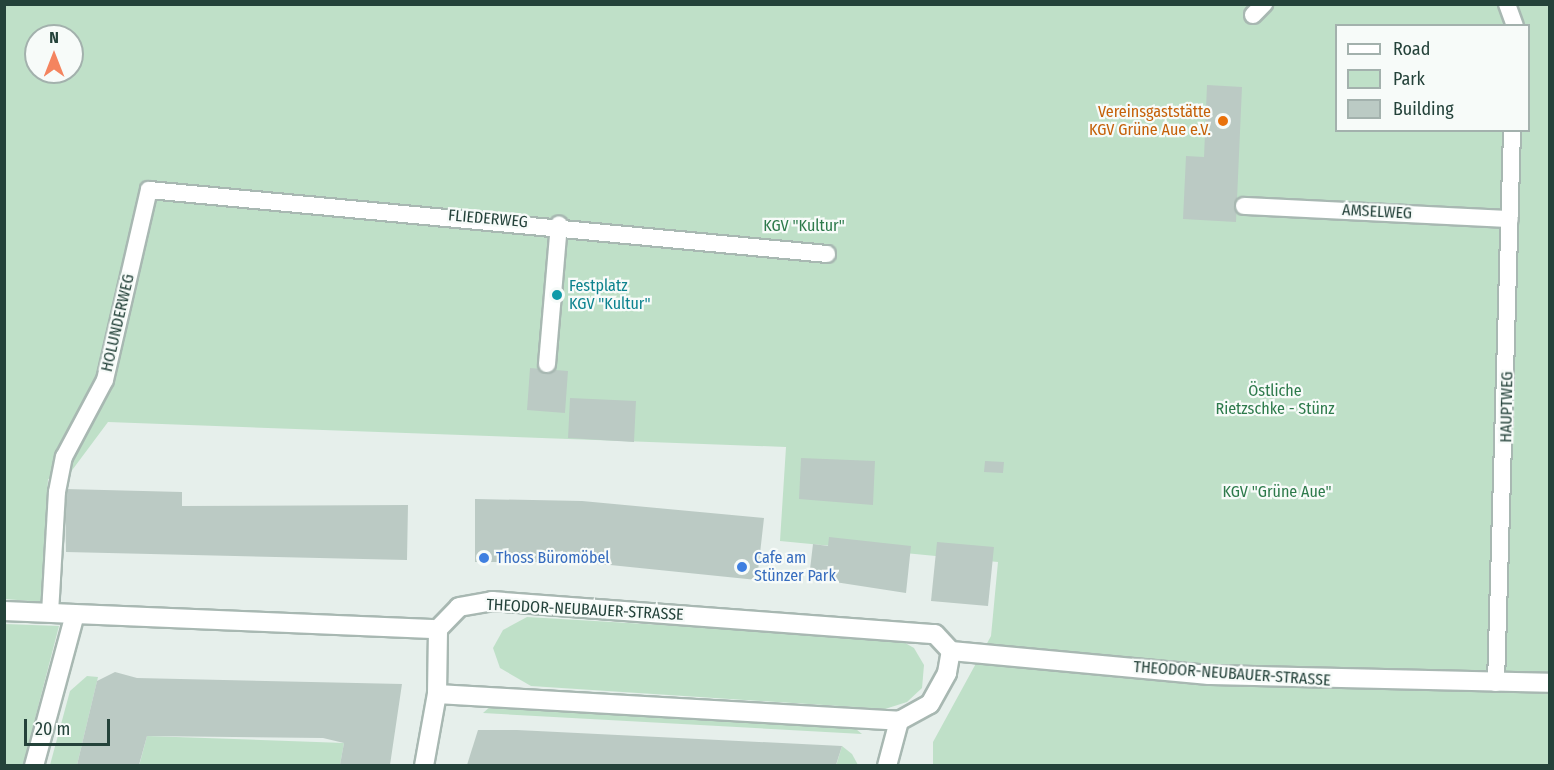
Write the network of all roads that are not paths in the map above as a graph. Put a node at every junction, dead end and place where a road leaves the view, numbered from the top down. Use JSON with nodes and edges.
{"nodes":[{"id":1,"x":1507,"y":4,"type":"edge"},
{"id":2,"x":1515,"y":23,"type":"edge"},
{"id":3,"x":1512,"y":132,"type":"edge"},
{"id":4,"x":148,"y":190,"type":"joint"},
{"id":5,"x":1244,"y":206,"type":"dead end"},
{"id":6,"x":1510,"y":219,"type":"junction"},
{"id":7,"x":559,"y":225,"type":"junction"},
{"id":8,"x":827,"y":254,"type":"dead end"},
{"id":9,"x":547,"y":364,"type":"dead end"},
{"id":10,"x":4,"y":611,"type":"edge"},
{"id":11,"x":50,"y":613,"type":"junction"},
{"id":12,"x":75,"y":614,"type":"junction"},
{"id":13,"x":438,"y":629,"type":"junction"},
{"id":14,"x":951,"y":651,"type":"junction"},
{"id":15,"x":1496,"y":682,"type":"junction"},
{"id":16,"x":1550,"y":683,"type":"edge"},
{"id":17,"x":437,"y":694,"type":"junction"},
{"id":18,"x":899,"y":721,"type":"junction"},
{"id":19,"x":34,"y":765,"type":"edge"},
{"id":20,"x":424,"y":765,"type":"edge"},
{"id":21,"x":887,"y":765,"type":"edge"}],
"edges":[{"from":1,"to":2,"type":"lane"},
{"from":3,"to":6,"type":"lane","name":"HAUPTWEG"},
{"from":4,"to":7,"type":"lane","name":"FLIEDERWEG"},
{"from":4,"to":11,"type":"lane","name":"HOLUNDERWEG"},
{"from":5,"to":6,"type":"lane","name":"AMSELWEG"},
{"from":6,"to":15,"type":"lane","name":"HAUPTWEG"},
{"from":7,"to":8,"type":"lane","name":"FLIEDERWEG"},
{"from":7,"to":9,"type":"lane"},
{"from":10,"to":11,"type":"street"},
{"from":11,"to":12,"type":"street"},
{"from":12,"to":13,"type":"street"},
{"from":12,"to":19,"type":"street"},
{"from":13,"to":14,"type":"street","name":"THEODOR-NEUBAUER-STRASSE"},
{"from":13,"to":17,"type":"street"},
{"from":14,"to":15,"type":"street","name":"THEODOR-NEUBAUER-STRASSE"},
{"from":14,"to":18,"type":"street"},
{"from":15,"to":16,"type":"street","name":"THEODOR-NEUBAUER-STRASSE"},
{"from":17,"to":18,"type":"street"},
{"from":17,"to":20,"type":"street"},
{"from":18,"to":21,"type":"street"}]}
